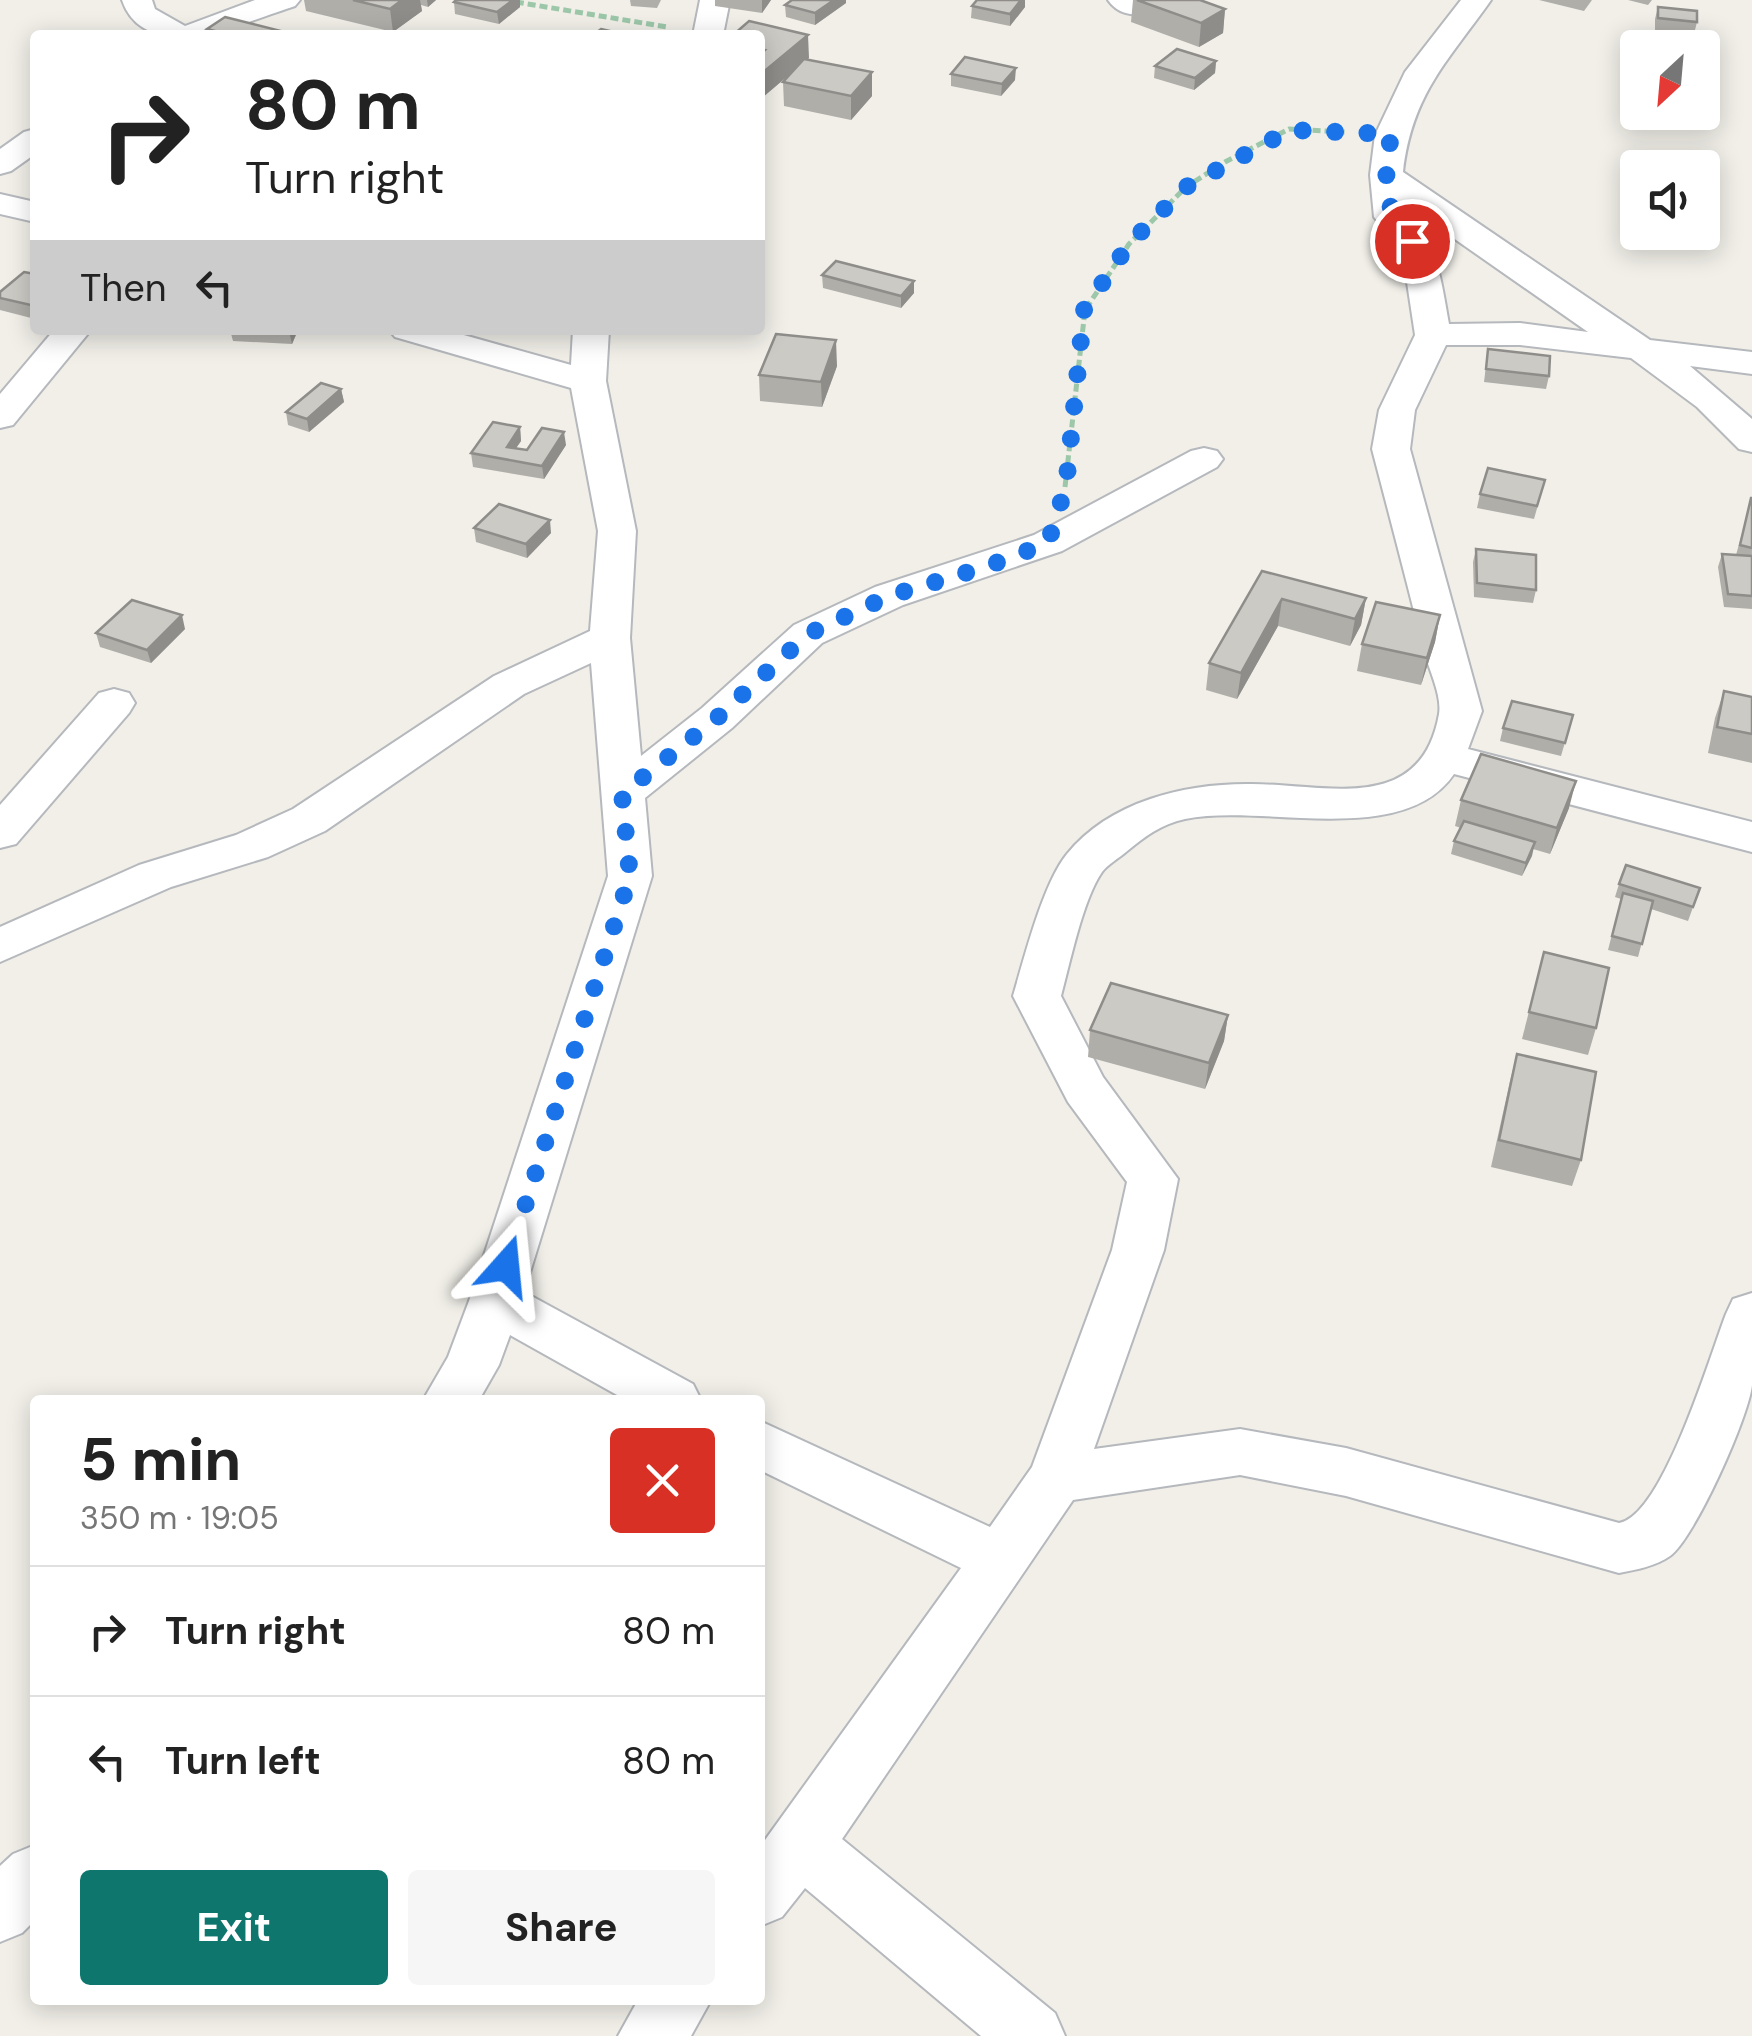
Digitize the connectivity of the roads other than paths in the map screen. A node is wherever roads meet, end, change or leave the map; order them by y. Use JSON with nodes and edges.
{"nodes":[{"id":1,"x":137,"y":0,"type":"edge"},
{"id":2,"x":285,"y":0,"type":"edge"},
{"id":3,"x":715,"y":0,"type":"edge"},
{"id":4,"x":1476,"y":0,"type":"edge"},
{"id":5,"x":170,"y":30,"type":"edge"},
{"id":6,"x":199,"y":30,"type":"edge"},
{"id":7,"x":709,"y":30,"type":"edge"},
{"id":8,"x":30,"y":142,"type":"edge"},
{"id":9,"x":1388,"y":155,"type":"junction"},
{"id":10,"x":2,"y":161,"type":"edge"},
{"id":11,"x":0,"y":204,"type":"edge"},
{"id":12,"x":30,"y":211,"type":"edge"},
{"id":13,"x":1433,"y":334,"type":"junction"},
{"id":14,"x":69,"y":335,"type":"edge"},
{"id":15,"x":425,"y":335,"type":"edge"},
{"id":16,"x":591,"y":335,"type":"edge"},
{"id":17,"x":1646,"y":351,"type":"junction"},
{"id":18,"x":1752,"y":363,"type":"edge"},
{"id":19,"x":588,"y":381,"type":"junction"},
{"id":20,"x":0,"y":417,"type":"edge"},
{"id":21,"x":1752,"y":441,"type":"edge"},
{"id":22,"x":1204,"y":459,"type":"dead end"},
{"id":23,"x":610,"y":638,"type":"junction"},
{"id":24,"x":114,"y":703,"type":"dead end"},
{"id":25,"x":1444,"y":757,"type":"junction"},
{"id":26,"x":622,"y":794,"type":"junction"},
{"id":27,"x":0,"y":832,"type":"edge"},
{"id":28,"x":1752,"y":837,"type":"edge"},
{"id":29,"x":0,"y":946,"type":"edge"},
{"id":30,"x":495,"y":1301,"type":"junction"},
{"id":31,"x":1752,"y":1314,"type":"edge"},
{"id":32,"x":453,"y":1395,"type":"edge"},
{"id":33,"x":665,"y":1395,"type":"edge"},
{"id":34,"x":765,"y":1446,"type":"edge"},
{"id":35,"x":1056,"y":1478,"type":"junction"},
{"id":36,"x":1000,"y":1559,"type":"junction"},
{"id":37,"x":801,"y":1845,"type":"junction"},
{"id":38,"x":30,"y":1880,"type":"edge"},
{"id":39,"x":765,"y":1889,"type":"edge"},
{"id":40,"x":0,"y":1911,"type":"edge"},
{"id":41,"x":674,"y":2005,"type":"edge"},
{"id":42,"x":651,"y":2036,"type":"edge"},
{"id":43,"x":1032,"y":2036,"type":"edge"}],
"edges":[{"from":1,"to":5,"type":"street"},
{"from":2,"to":6,"type":"street"},
{"from":3,"to":7,"type":"street"},
{"from":4,"to":9,"type":"street"},
{"from":8,"to":10,"type":"street"},
{"from":9,"to":13,"type":"street"},
{"from":9,"to":17,"type":"street"},
{"from":11,"to":12,"type":"street"},
{"from":13,"to":17,"type":"street"},
{"from":13,"to":25,"type":"street"},
{"from":14,"to":20,"type":"street"},
{"from":15,"to":19,"type":"street"},
{"from":16,"to":19,"type":"street"},
{"from":17,"to":18,"type":"street"},
{"from":17,"to":21,"type":"street"},
{"from":19,"to":23,"type":"street"},
{"from":22,"to":26,"type":"street"},
{"from":23,"to":26,"type":"street"},
{"from":23,"to":29,"type":"street"},
{"from":24,"to":27,"type":"street"},
{"from":25,"to":28,"type":"street"},
{"from":25,"to":35,"type":"street"},
{"from":26,"to":30,"type":"street"},
{"from":30,"to":32,"type":"street"},
{"from":30,"to":33,"type":"street"},
{"from":31,"to":35,"type":"street"},
{"from":34,"to":36,"type":"street"},
{"from":35,"to":36,"type":"street"},
{"from":36,"to":37,"type":"street"},
{"from":37,"to":39,"type":"street"},
{"from":37,"to":43,"type":"street"},
{"from":38,"to":40,"type":"street"},
{"from":41,"to":42,"type":"street"}]}
